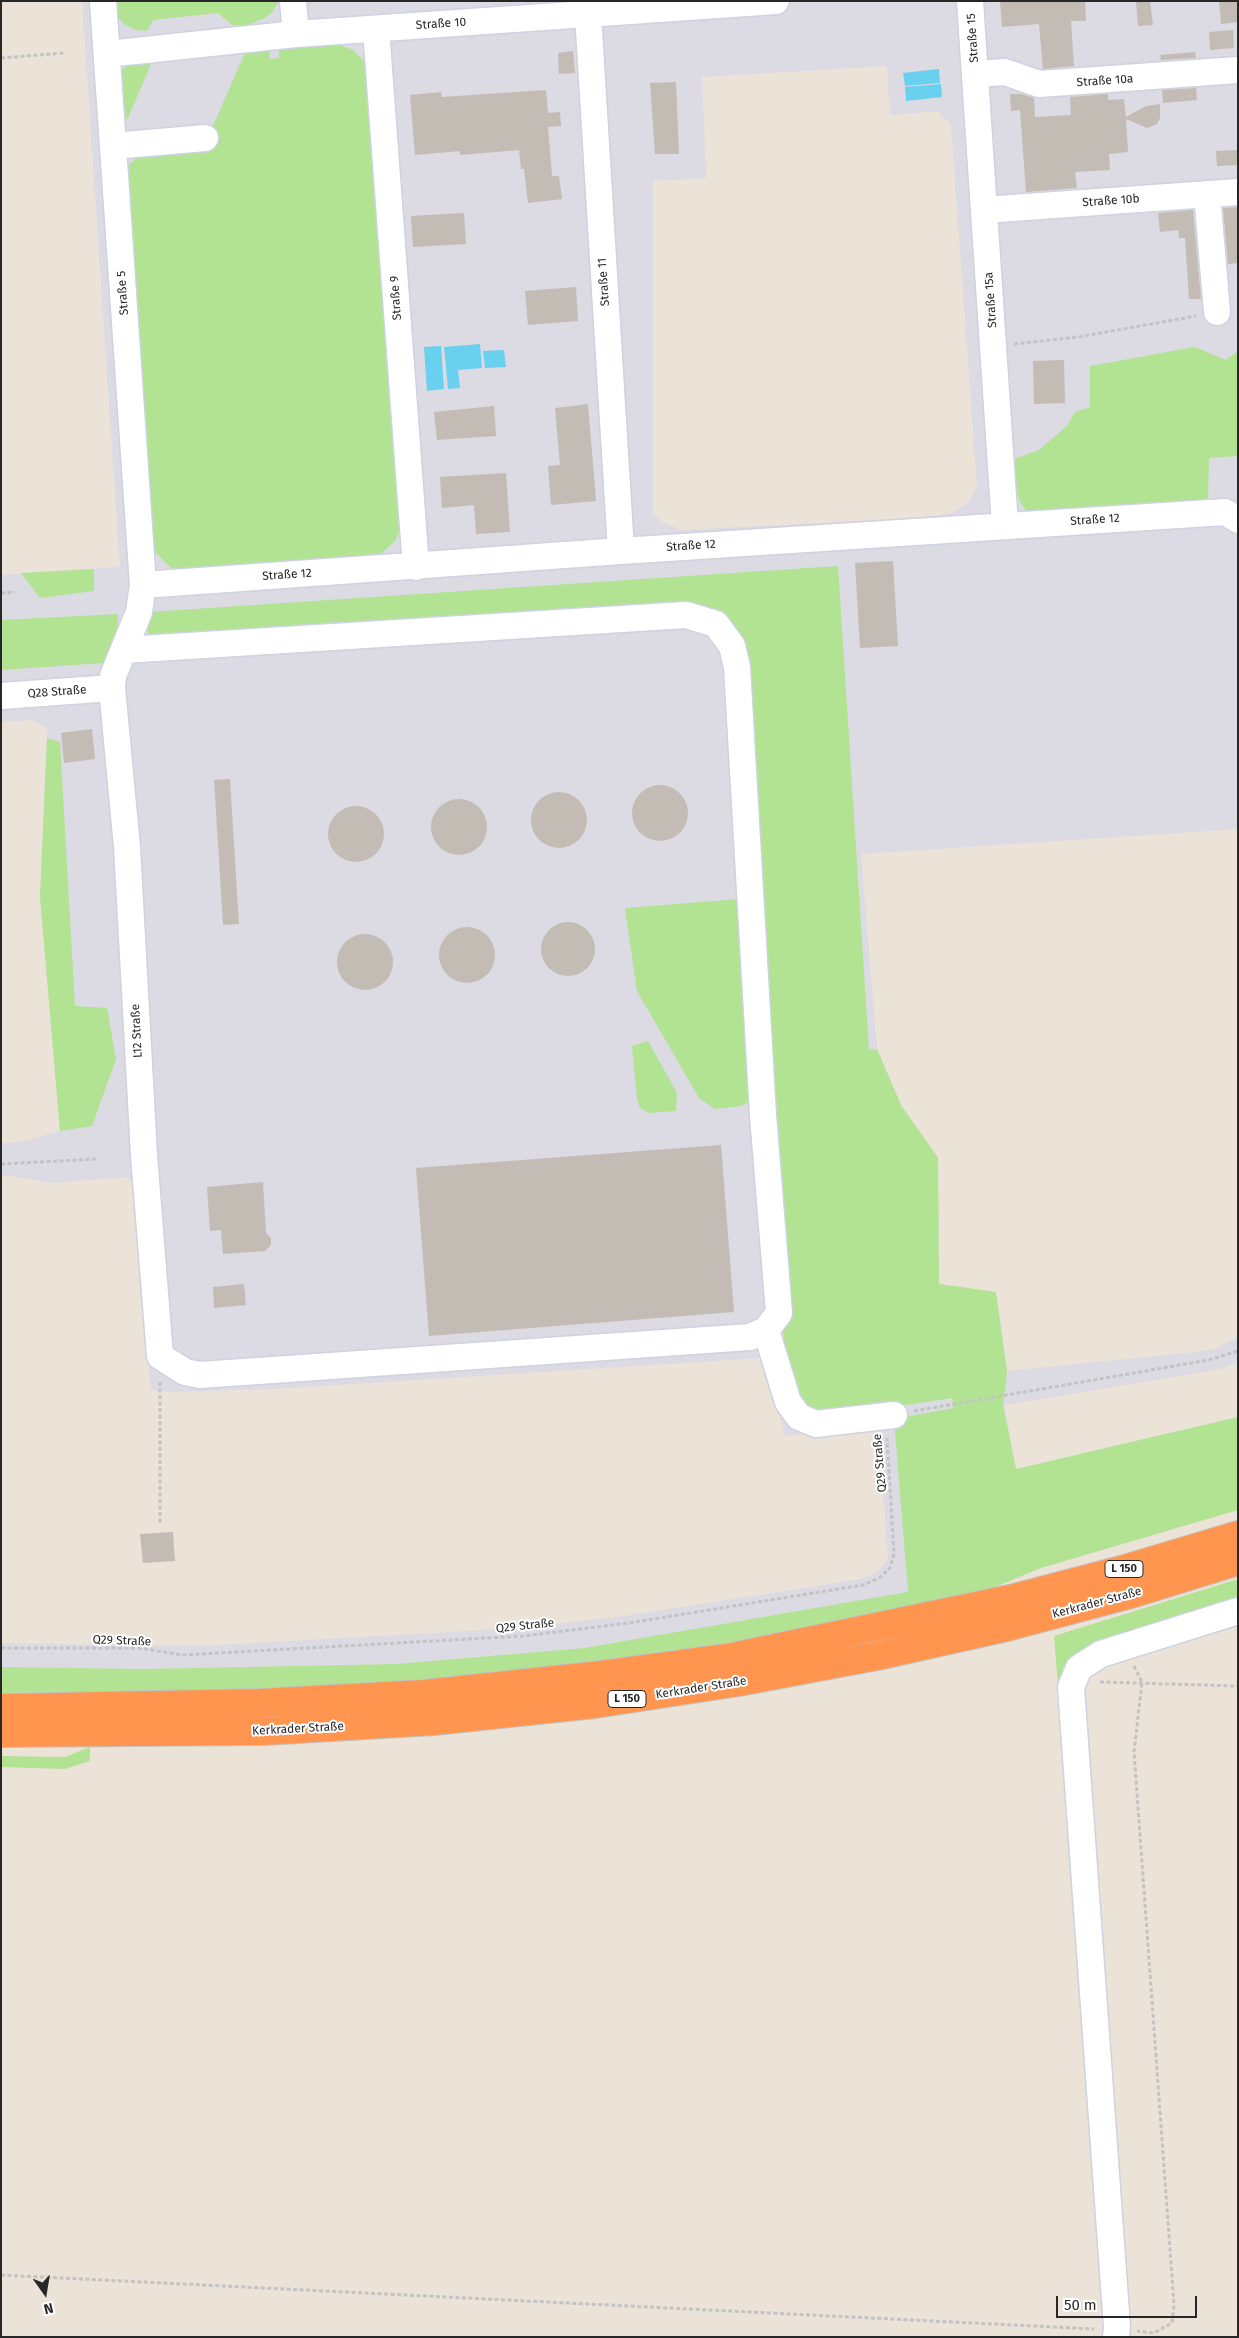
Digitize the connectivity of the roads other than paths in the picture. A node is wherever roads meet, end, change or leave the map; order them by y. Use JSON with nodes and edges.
{"nodes":[{"id":1,"x":103,"y":1,"type":"edge"},
{"id":2,"x":293,"y":1,"type":"edge"},
{"id":3,"x":776,"y":1,"type":"edge"},
{"id":4,"x":970,"y":1,"type":"edge"},
{"id":5,"x":463,"y":12,"type":"edge"},
{"id":6,"x":588,"y":14,"type":"junction"},
{"id":7,"x":376,"y":29,"type":"junction"},
{"id":8,"x":296,"y":34,"type":"junction"},
{"id":9,"x":107,"y":54,"type":"junction"},
{"id":10,"x":1238,"y":70,"type":"edge"},
{"id":11,"x":975,"y":74,"type":"junction"},
{"id":12,"x":206,"y":138,"type":"dead end"},
{"id":13,"x":114,"y":146,"type":"junction"},
{"id":14,"x":1238,"y":192,"type":"edge"},
{"id":15,"x":1207,"y":194,"type":"junction"},
{"id":16,"x":984,"y":210,"type":"junction"},
{"id":17,"x":1217,"y":312,"type":"road end"},
{"id":18,"x":1238,"y":520,"type":"edge"},
{"id":19,"x":1005,"y":526,"type":"junction"},
{"id":20,"x":621,"y":551,"type":"junction"},
{"id":21,"x":416,"y":566,"type":"junction"},
{"id":22,"x":143,"y":585,"type":"junction"},
{"id":23,"x":124,"y":650,"type":"junction"},
{"id":24,"x":112,"y":688,"type":"junction"},
{"id":25,"x":1,"y":696,"type":"edge"},
{"id":26,"x":766,"y":1330,"type":"junction"},
{"id":27,"x":889,"y":1415,"type":"road end"},
{"id":28,"x":1238,"y":1535,"type":"edge"},
{"id":29,"x":1238,"y":1561,"type":"edge"},
{"id":30,"x":1238,"y":1611,"type":"edge"},
{"id":31,"x":1,"y":1708,"type":"edge"},
{"id":32,"x":1,"y":1734,"type":"edge"},
{"id":33,"x":1116,"y":2332,"type":"edge"}],
"edges":[{"from":1,"to":9,"type":"street","name":"Straße 5"},
{"from":2,"to":8,"type":"street"},
{"from":3,"to":6,"type":"street","name":"Straße 10"},
{"from":4,"to":11,"type":"street","name":"Straße 15"},
{"from":5,"to":6,"type":"street","name":"Straße 10"},
{"from":5,"to":7,"type":"street","name":"Straße 10"},
{"from":6,"to":20,"type":"street","name":"Straße 11"},
{"from":7,"to":8,"type":"street","name":"Straße 10"},
{"from":7,"to":21,"type":"street","name":"Straße 9"},
{"from":8,"to":9,"type":"street","name":"Straße 10"},
{"from":9,"to":13,"type":"street","name":"Straße 5"},
{"from":10,"to":11,"type":"street","name":"Straße 10a"},
{"from":11,"to":16,"type":"street","name":"Straße 15a"},
{"from":12,"to":13,"type":"street"},
{"from":13,"to":22,"type":"street","name":"Straße 5"},
{"from":14,"to":15,"type":"street","name":"Straße 10b"},
{"from":15,"to":16,"type":"street","name":"Straße 10b"},
{"from":15,"to":17,"type":"street"},
{"from":16,"to":19,"type":"street","name":"Straße 15a"},
{"from":18,"to":19,"type":"street","name":"Straße 12"},
{"from":19,"to":20,"type":"street","name":"Straße 12"},
{"from":20,"to":21,"type":"street","name":"Straße 12"},
{"from":21,"to":22,"type":"street","name":"Straße 12"},
{"from":22,"to":23,"type":"street","name":"Straße 5"},
{"from":23,"to":24,"type":"street","name":"L12 Straße"},
{"from":23,"to":26,"type":"street"},
{"from":24,"to":25,"type":"street","name":"Q28 Straße"},
{"from":24,"to":26,"type":"street","name":"L12 Straße"},
{"from":26,"to":27,"type":"street"},
{"from":28,"to":31,"type":"highway","name":"Kerkrader Straße","number":"L 150"},
{"from":29,"to":32,"type":"highway","name":"Kerkrader Straße","number":"L 150"},
{"from":30,"to":33,"type":"street"}]}
